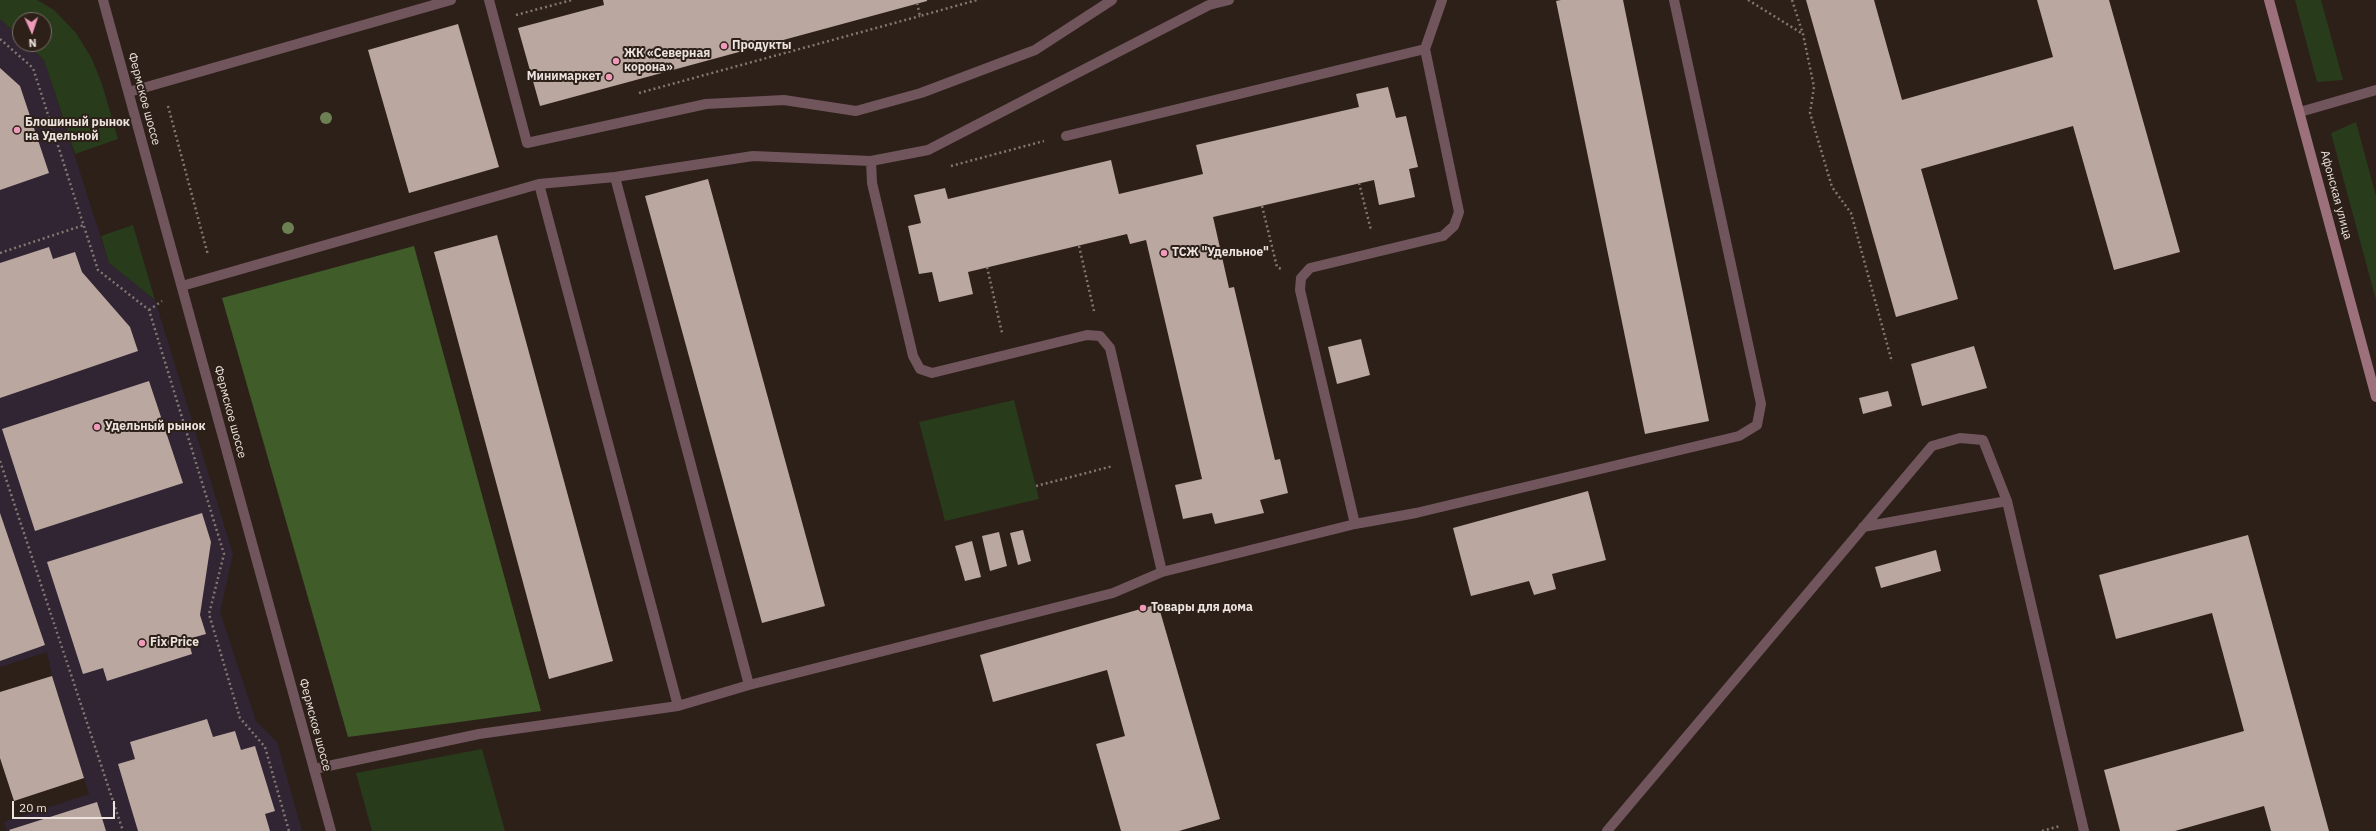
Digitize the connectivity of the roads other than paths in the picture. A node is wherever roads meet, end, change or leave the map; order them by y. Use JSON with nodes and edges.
{"nodes":[{"id":1,"x":103,"y":0,"type":"edge"},
{"id":2,"x":451,"y":0,"type":"edge"},
{"id":3,"x":489,"y":0,"type":"edge"},
{"id":4,"x":1112,"y":0,"type":"edge"},
{"id":5,"x":1229,"y":0,"type":"edge"},
{"id":6,"x":1442,"y":0,"type":"edge"},
{"id":7,"x":1674,"y":0,"type":"edge"},
{"id":8,"x":2269,"y":0,"type":"edge"},
{"id":9,"x":1425,"y":49,"type":"junction"},
{"id":10,"x":2376,"y":90,"type":"edge"},
{"id":11,"x":129,"y":92,"type":"junction"},
{"id":12,"x":2300,"y":112,"type":"junction"},
{"id":13,"x":1066,"y":136,"type":"road end"},
{"id":14,"x":871,"y":161,"type":"junction"},
{"id":15,"x":615,"y":177,"type":"junction"},
{"id":16,"x":539,"y":184,"type":"junction"},
{"id":17,"x":182,"y":286,"type":"junction"},
{"id":18,"x":2376,"y":397,"type":"edge"},
{"id":19,"x":2007,"y":501,"type":"junction"},
{"id":20,"x":1355,"y":524,"type":"junction"},
{"id":21,"x":1863,"y":527,"type":"junction"},
{"id":22,"x":1162,"y":572,"type":"junction"},
{"id":23,"x":749,"y":685,"type":"junction"},
{"id":24,"x":678,"y":706,"type":"junction"},
{"id":25,"x":314,"y":769,"type":"junction"},
{"id":26,"x":331,"y":831,"type":"edge"},
{"id":27,"x":1607,"y":831,"type":"edge"},
{"id":28,"x":2084,"y":831,"type":"edge"}],
"edges":[{"from":1,"to":11,"type":"street","name":"Фермское шоссе"},
{"from":2,"to":11,"type":"street"},
{"from":3,"to":4,"type":"street"},
{"from":5,"to":14,"type":"street"},
{"from":6,"to":9,"type":"street"},
{"from":7,"to":20,"type":"street"},
{"from":8,"to":12,"type":"street","name":"Афонская улица"},
{"from":9,"to":13,"type":"street"},
{"from":9,"to":20,"type":"street"},
{"from":10,"to":12,"type":"street"},
{"from":11,"to":17,"type":"street","name":"Фермское шоссе"},
{"from":12,"to":18,"type":"street","name":"Афонская улица"},
{"from":14,"to":15,"type":"street"},
{"from":14,"to":22,"type":"street"},
{"from":15,"to":16,"type":"street"},
{"from":15,"to":23,"type":"street"},
{"from":16,"to":17,"type":"street"},
{"from":16,"to":24,"type":"street"},
{"from":17,"to":25,"type":"street","name":"Фермское шоссе"},
{"from":19,"to":21,"type":"street"},
{"from":19,"to":21,"type":"street"},
{"from":19,"to":28,"type":"street"},
{"from":20,"to":22,"type":"street"},
{"from":21,"to":27,"type":"street"},
{"from":22,"to":23,"type":"street"},
{"from":23,"to":24,"type":"street"},
{"from":24,"to":25,"type":"street"},
{"from":25,"to":26,"type":"street","name":"Фермское шоссе"}]}
